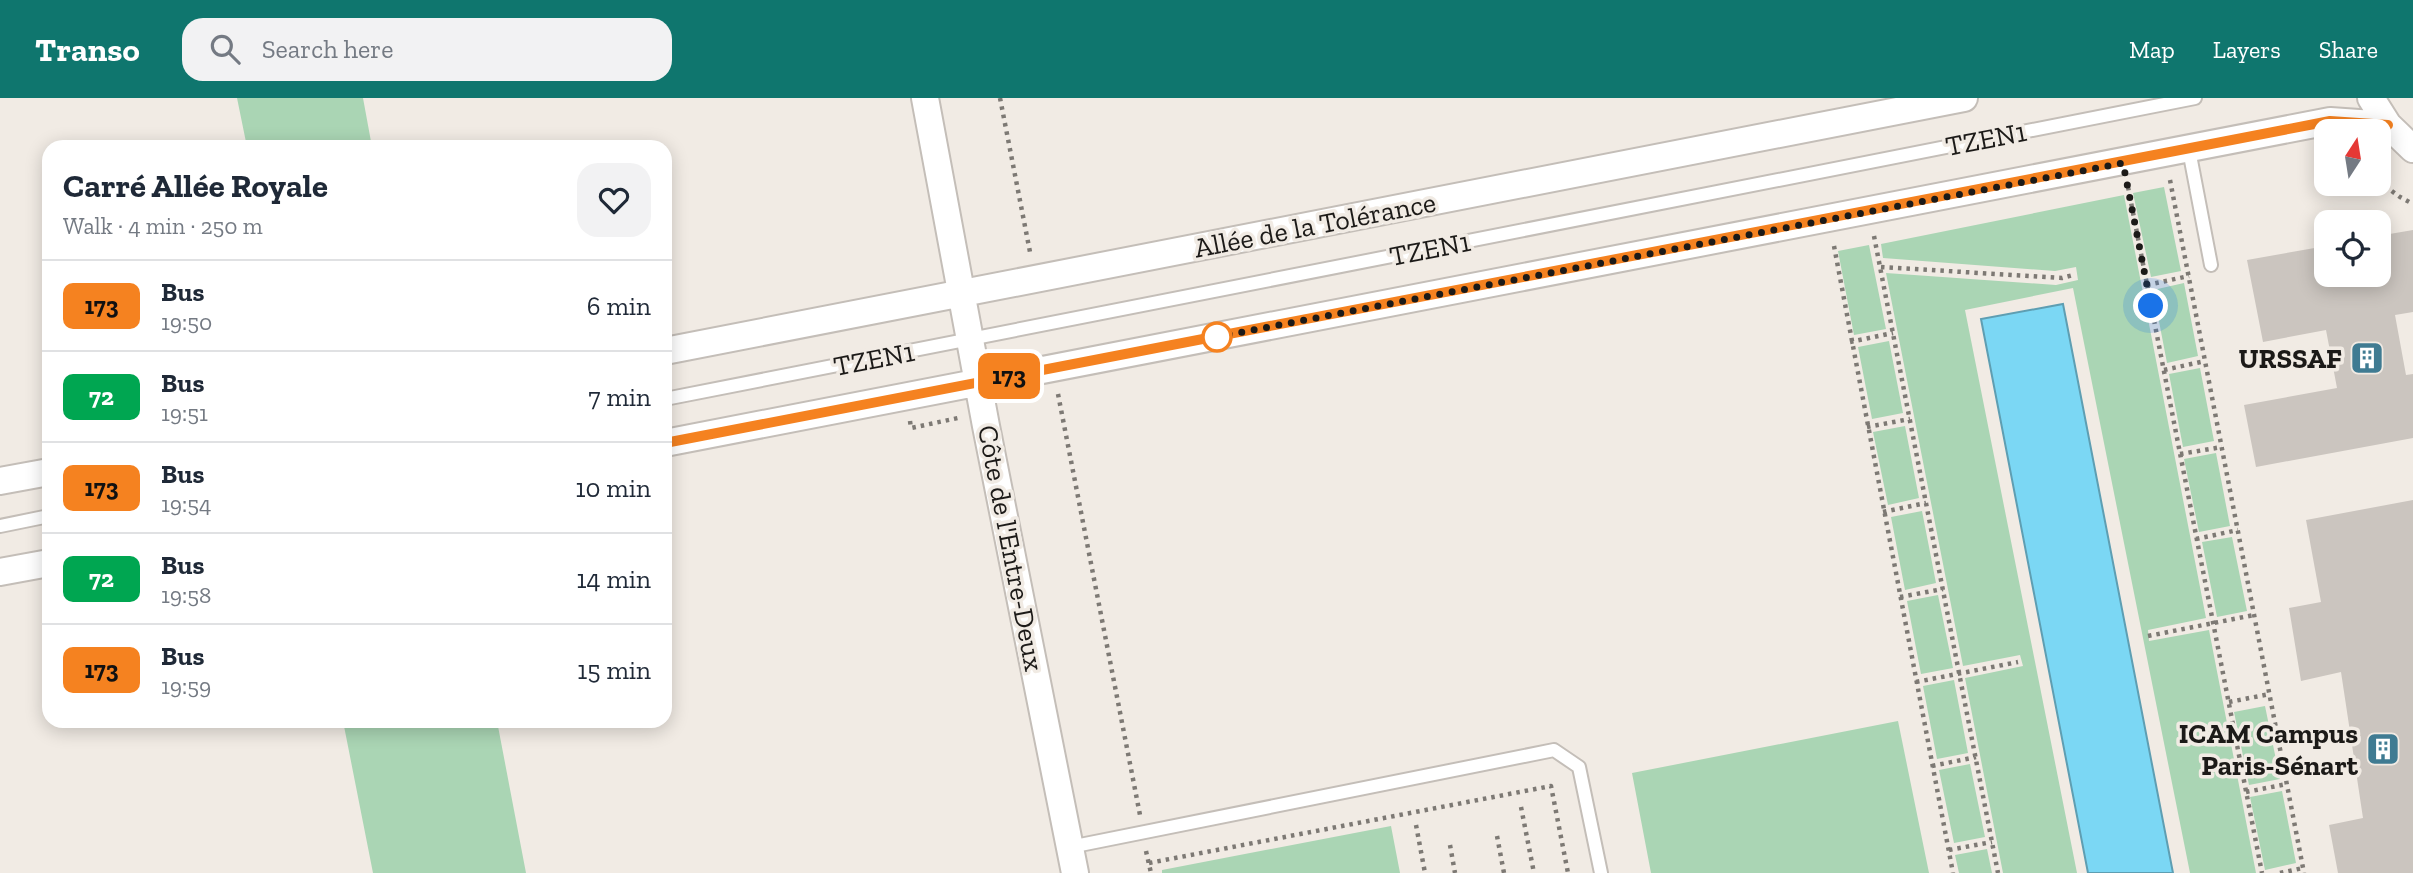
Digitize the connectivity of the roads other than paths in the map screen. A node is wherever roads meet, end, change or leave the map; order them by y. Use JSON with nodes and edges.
{"nodes":[{"id":1,"x":925,"y":98,"type":"edge"},
{"id":2,"x":1964,"y":98,"type":"edge"},
{"id":3,"x":2195,"y":98,"type":"edge"},
{"id":4,"x":2371,"y":98,"type":"edge"},
{"id":5,"x":2384,"y":119,"type":"edge"},
{"id":6,"x":2314,"y":126,"type":"edge"},
{"id":7,"x":2391,"y":128,"type":"edge"},
{"id":8,"x":2413,"y":149,"type":"edge"},
{"id":9,"x":2191,"y":162,"type":"junction"},
{"id":10,"x":2211,"y":265,"type":"dead end"},
{"id":11,"x":962,"y":292,"type":"junction"},
{"id":12,"x":971,"y":340,"type":"junction"},
{"id":13,"x":672,"y":350,"type":"edge"},
{"id":14,"x":979,"y":381,"type":"junction"},
{"id":15,"x":672,"y":398,"type":"edge"},
{"id":16,"x":672,"y":442,"type":"edge"},
{"id":17,"x":42,"y":473,"type":"edge"},
{"id":18,"x":0,"y":481,"type":"edge"},
{"id":19,"x":42,"y":517,"type":"edge"},
{"id":20,"x":0,"y":526,"type":"edge"},
{"id":21,"x":42,"y":564,"type":"edge"},
{"id":22,"x":0,"y":572,"type":"edge"},
{"id":23,"x":1070,"y":847,"type":"junction"},
{"id":24,"x":1075,"y":873,"type":"edge"},
{"id":25,"x":1601,"y":873,"type":"edge"}],
"edges":[{"from":1,"to":11,"type":"street","name":"Côte de l'Entre-Deux"},
{"from":2,"to":11,"type":"street","name":"Allée de la Tolérance"},
{"from":3,"to":12,"type":"lane","name":"TZEN1"},
{"from":4,"to":5,"type":"street"},
{"from":6,"to":9,"type":"street"},
{"from":7,"to":8,"type":"street"},
{"from":9,"to":10,"type":"lane"},
{"from":9,"to":14,"type":"street"},
{"from":11,"to":12,"type":"street","name":"Côte de l'Entre-Deux"},
{"from":11,"to":13,"type":"street","name":"Allée de la Tolérance"},
{"from":12,"to":14,"type":"street","name":"Côte de l'Entre-Deux"},
{"from":12,"to":15,"type":"lane","name":"TZEN1"},
{"from":14,"to":16,"type":"street"},
{"from":14,"to":23,"type":"street","name":"Côte de l'Entre-Deux"},
{"from":17,"to":18,"type":"street"},
{"from":19,"to":20,"type":"lane"},
{"from":21,"to":22,"type":"street"},
{"from":23,"to":24,"type":"street","name":"Côte de l'Entre-Deux"},
{"from":23,"to":25,"type":"lane"}]}
